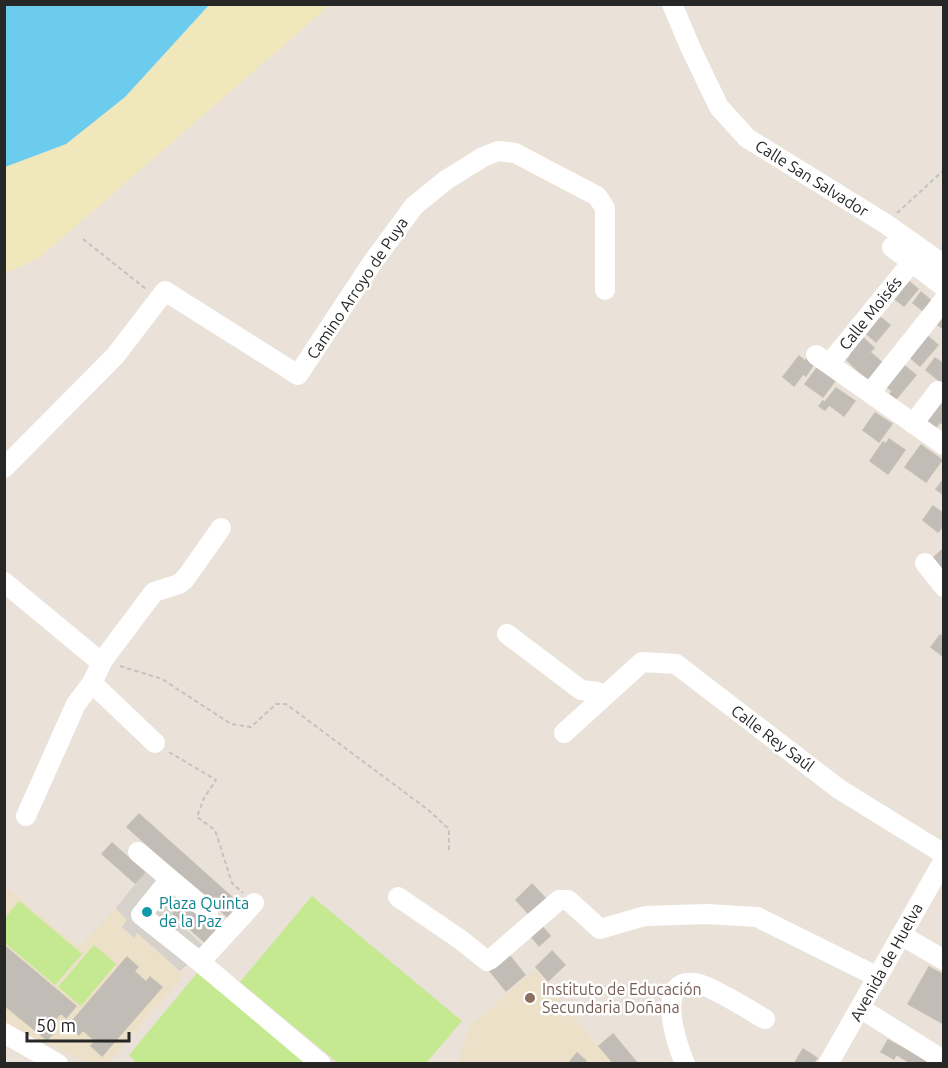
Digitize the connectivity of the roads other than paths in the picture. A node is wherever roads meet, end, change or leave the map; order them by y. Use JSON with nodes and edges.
{"nodes":[{"id":1,"x":672,"y":4,"type":"edge"},
{"id":2,"x":891,"y":247,"type":"dead end"},
{"id":3,"x":912,"y":262,"type":"junction"},
{"id":4,"x":944,"y":265,"type":"edge"},
{"id":5,"x":944,"y":287,"type":"edge"},
{"id":6,"x":605,"y":290,"type":"dead end"},
{"id":7,"x":944,"y":300,"type":"edge"},
{"id":8,"x":938,"y":391,"type":"dead end"},
{"id":9,"x":870,"y":393,"type":"junction"},
{"id":10,"x":913,"y":424,"type":"junction"},
{"id":11,"x":944,"y":445,"type":"edge"},
{"id":12,"x":4,"y":468,"type":"edge"},
{"id":13,"x":221,"y":528,"type":"dead end"},
{"id":14,"x":925,"y":563,"type":"dead end"},
{"id":15,"x":4,"y":582,"type":"edge"},
{"id":16,"x":944,"y":587,"type":"edge"},
{"id":17,"x":507,"y":634,"type":"dead end"},
{"id":18,"x":103,"y":660,"type":"junction"},
{"id":19,"x":92,"y":683,"type":"junction"},
{"id":20,"x":604,"y":696,"type":"junction"},
{"id":21,"x":564,"y":733,"type":"dead end"},
{"id":22,"x":155,"y":743,"type":"road end"},
{"id":23,"x":26,"y":816,"type":"dead end"},
{"id":24,"x":138,"y":852,"type":"dead end"},
{"id":25,"x":942,"y":864,"type":"edge"},
{"id":26,"x":170,"y":879,"type":"junction"},
{"id":27,"x":398,"y":897,"type":"dead end"},
{"id":28,"x":254,"y":903,"type":"road end"},
{"id":29,"x":208,"y":911,"type":"dead end"},
{"id":30,"x":901,"y":935,"type":"junction"},
{"id":31,"x":944,"y":960,"type":"edge"},
{"id":32,"x":200,"y":962,"type":"junction"},
{"id":33,"x":878,"y":977,"type":"junction"},
{"id":34,"x":860,"y":1008,"type":"junction"},
{"id":35,"x":765,"y":1019,"type":"dead end"},
{"id":36,"x":4,"y":1033,"type":"edge"},
{"id":37,"x":935,"y":1055,"type":"dead end"},
{"id":38,"x":36,"y":1058,"type":"edge"},
{"id":39,"x":837,"y":1061,"type":"edge"},
{"id":40,"x":58,"y":1064,"type":"edge"},
{"id":41,"x":321,"y":1064,"type":"edge"},
{"id":42,"x":686,"y":1064,"type":"edge"}],
"edges":[{"from":1,"to":4,"type":"street","name":"Calle San Salvador"},
{"from":2,"to":3,"type":"street"},
{"from":3,"to":5,"type":"street"},
{"from":3,"to":9,"type":"street","name":"Calle Moisés"},
{"from":6,"to":12,"type":"street","name":"Camino Arroyo de Puya"},
{"from":7,"to":9,"type":"street"},
{"from":8,"to":10,"type":"street"},
{"from":9,"to":10,"type":"street"},
{"from":10,"to":11,"type":"street"},
{"from":13,"to":18,"type":"street"},
{"from":14,"to":16,"type":"street"},
{"from":15,"to":18,"type":"street"},
{"from":17,"to":20,"type":"street"},
{"from":18,"to":19,"type":"street"},
{"from":19,"to":22,"type":"street"},
{"from":19,"to":23,"type":"street"},
{"from":20,"to":21,"type":"street","name":"Calle Rey Saúl"},
{"from":20,"to":25,"type":"street","name":"Calle Rey Saúl"},
{"from":24,"to":26,"type":"street"},
{"from":25,"to":30,"type":"street","name":"Avenida de Huelva"},
{"from":26,"to":29,"type":"street"},
{"from":26,"to":32,"type":"street"},
{"from":27,"to":33,"type":"street"},
{"from":28,"to":32,"type":"street"},
{"from":30,"to":31,"type":"street"},
{"from":30,"to":33,"type":"street","name":"Avenida de Huelva"},
{"from":32,"to":41,"type":"street"},
{"from":33,"to":34,"type":"street","name":"Avenida de Huelva"},
{"from":34,"to":37,"type":"street"},
{"from":34,"to":39,"type":"street","name":"Avenida de Huelva"},
{"from":35,"to":42,"type":"street"},
{"from":36,"to":38,"type":"street"},
{"from":38,"to":40,"type":"street"}]}
